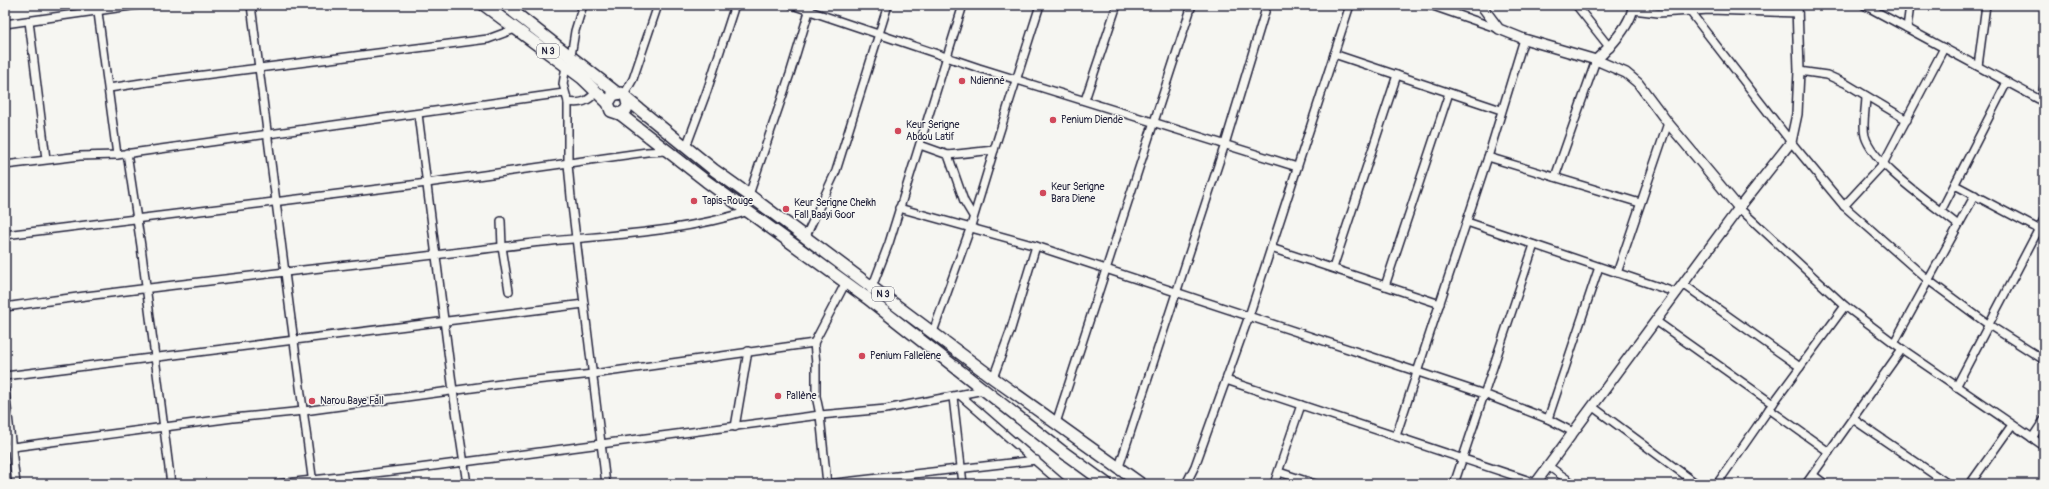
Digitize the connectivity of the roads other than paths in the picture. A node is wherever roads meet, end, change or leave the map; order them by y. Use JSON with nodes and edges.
{"nodes":[{"id":1,"x":138,"y":5,"type":"edge"},
{"id":2,"x":251,"y":5,"type":"edge"},
{"id":3,"x":484,"y":5,"type":"edge"},
{"id":4,"x":505,"y":5,"type":"edge"},
{"id":5,"x":583,"y":5,"type":"edge"},
{"id":6,"x":658,"y":5,"type":"edge"},
{"id":7,"x":735,"y":5,"type":"edge"},
{"id":8,"x":792,"y":5,"type":"edge"},
{"id":9,"x":888,"y":5,"type":"edge"},
{"id":10,"x":963,"y":5,"type":"edge"},
{"id":11,"x":1040,"y":5,"type":"edge"},
{"id":12,"x":1116,"y":5,"type":"edge"},
{"id":13,"x":1192,"y":5,"type":"edge"},
{"id":14,"x":1267,"y":5,"type":"edge"},
{"id":15,"x":1350,"y":5,"type":"edge"},
{"id":16,"x":1430,"y":5,"type":"edge"},
{"id":17,"x":1481,"y":5,"type":"edge"},
{"id":18,"x":1576,"y":5,"type":"edge"},
{"id":19,"x":1686,"y":5,"type":"edge"},
{"id":20,"x":1864,"y":5,"type":"edge"},
{"id":21,"x":1910,"y":5,"type":"edge"},
{"id":22,"x":1986,"y":5,"type":"edge"},
{"id":23,"x":97,"y":8,"type":"edge"},
{"id":24,"x":810,"y":8,"type":"edge"},
{"id":25,"x":1633,"y":8,"type":"edge"},
{"id":26,"x":1710,"y":8,"type":"edge"},
{"id":27,"x":1798,"y":9,"type":"edge"},
{"id":28,"x":1690,"y":11,"type":"junction"},
{"id":29,"x":29,"y":21,"type":"junction"},
{"id":30,"x":5,"y":24,"type":"edge"},
{"id":31,"x":1907,"y":28,"type":"junction"},
{"id":32,"x":514,"y":29,"type":"junction"},
{"id":33,"x":1499,"y":29,"type":"junction"},
{"id":34,"x":879,"y":33,"type":"junction"},
{"id":35,"x":1524,"y":39,"type":"junction"},
{"id":36,"x":1610,"y":48,"type":"junction"},
{"id":37,"x":1944,"y":48,"type":"junction"},
{"id":38,"x":1334,"y":54,"type":"junction"},
{"id":39,"x":947,"y":57,"type":"junction"},
{"id":40,"x":1596,"y":60,"type":"junction"},
{"id":41,"x":569,"y":61,"type":"junction"},
{"id":42,"x":1978,"y":66,"type":"junction"},
{"id":43,"x":259,"y":68,"type":"junction"},
{"id":44,"x":1800,"y":71,"type":"junction"},
{"id":45,"x":1397,"y":75,"type":"junction"},
{"id":46,"x":1017,"y":79,"type":"junction"},
{"id":47,"x":2007,"y":82,"type":"junction"},
{"id":48,"x":2044,"y":87,"type":"edge"},
{"id":49,"x":109,"y":88,"type":"junction"},
{"id":50,"x":597,"y":91,"type":"junction"},
{"id":51,"x":564,"y":93,"type":"junction"},
{"id":52,"x":1449,"y":93,"type":"junction"},
{"id":53,"x":623,"y":96,"type":"junction"},
{"id":54,"x":1866,"y":96,"type":"junction"},
{"id":55,"x":1085,"y":100,"type":"junction"},
{"id":56,"x":2043,"y":101,"type":"edge"},
{"id":57,"x":568,"y":102,"type":"junction"},
{"id":58,"x":608,"y":103,"type":"junction"},
{"id":59,"x":1501,"y":110,"type":"junction"},
{"id":60,"x":418,"y":114,"type":"junction"},
{"id":61,"x":620,"y":114,"type":"junction"},
{"id":62,"x":1907,"y":120,"type":"junction"},
{"id":63,"x":1154,"y":122,"type":"junction"},
{"id":64,"x":1668,"y":123,"type":"junction"},
{"id":65,"x":267,"y":135,"type":"junction"},
{"id":66,"x":1791,"y":142,"type":"junction"},
{"id":67,"x":1225,"y":144,"type":"junction"},
{"id":68,"x":920,"y":145,"type":"junction"},
{"id":69,"x":686,"y":147,"type":"junction"},
{"id":70,"x":994,"y":150,"type":"junction"},
{"id":71,"x":666,"y":151,"type":"junction"},
{"id":72,"x":127,"y":153,"type":"junction"},
{"id":73,"x":117,"y":155,"type":"junction"},
{"id":74,"x":948,"y":155,"type":"junction"},
{"id":75,"x":1488,"y":157,"type":"junction"},
{"id":76,"x":46,"y":160,"type":"junction"},
{"id":77,"x":568,"y":164,"type":"junction"},
{"id":78,"x":1883,"y":164,"type":"junction"},
{"id":79,"x":5,"y":165,"type":"edge"},
{"id":80,"x":1297,"y":167,"type":"junction"},
{"id":81,"x":1555,"y":177,"type":"junction"},
{"id":82,"x":427,"y":183,"type":"junction"},
{"id":83,"x":1955,"y":185,"type":"junction"},
{"id":84,"x":749,"y":194,"type":"junction"},
{"id":85,"x":1975,"y":195,"type":"junction"},
{"id":86,"x":276,"y":202,"type":"junction"},
{"id":87,"x":1640,"y":203,"type":"junction"},
{"id":88,"x":1844,"y":206,"type":"junction"},
{"id":89,"x":899,"y":208,"type":"junction"},
{"id":90,"x":1739,"y":208,"type":"junction"},
{"id":91,"x":749,"y":211,"type":"junction"},
{"id":92,"x":1941,"y":211,"type":"junction"},
{"id":93,"x":973,"y":216,"type":"junction"},
{"id":94,"x":136,"y":219,"type":"junction"},
{"id":95,"x":2044,"y":219,"type":"edge"},
{"id":96,"x":501,"y":222,"type":"dead end"},
{"id":97,"x":1467,"y":222,"type":"junction"},
{"id":98,"x":1958,"y":225,"type":"junction"},
{"id":99,"x":970,"y":229,"type":"junction"},
{"id":100,"x":2041,"y":230,"type":"edge"},
{"id":101,"x":5,"y":235,"type":"edge"},
{"id":102,"x":576,"y":238,"type":"junction"},
{"id":103,"x":805,"y":238,"type":"junction"},
{"id":104,"x":1534,"y":245,"type":"junction"},
{"id":105,"x":1036,"y":246,"type":"junction"},
{"id":106,"x":502,"y":247,"type":"junction"},
{"id":107,"x":1271,"y":248,"type":"junction"},
{"id":108,"x":438,"y":256,"type":"junction"},
{"id":109,"x":1599,"y":267,"type":"junction"},
{"id":110,"x":1333,"y":268,"type":"junction"},
{"id":111,"x":1106,"y":270,"type":"junction"},
{"id":112,"x":285,"y":271,"type":"junction"},
{"id":113,"x":1617,"y":273,"type":"junction"},
{"id":114,"x":1928,"y":280,"type":"junction"},
{"id":115,"x":846,"y":282,"type":"junction"},
{"id":116,"x":1684,"y":284,"type":"junction"},
{"id":117,"x":1385,"y":286,"type":"junction"},
{"id":118,"x":873,"y":287,"type":"junction"},
{"id":119,"x":146,"y":288,"type":"junction"},
{"id":120,"x":509,"y":291,"type":"dead end"},
{"id":121,"x":1176,"y":293,"type":"junction"},
{"id":122,"x":1677,"y":293,"type":"junction"},
{"id":123,"x":867,"y":298,"type":"junction"},
{"id":124,"x":584,"y":304,"type":"junction"},
{"id":125,"x":1440,"y":304,"type":"junction"},
{"id":126,"x":1845,"y":306,"type":"junction"},
{"id":127,"x":5,"y":307,"type":"edge"},
{"id":128,"x":1249,"y":316,"type":"junction"},
{"id":129,"x":444,"y":321,"type":"junction"},
{"id":130,"x":1656,"y":321,"type":"junction"},
{"id":131,"x":1989,"y":325,"type":"junction"},
{"id":132,"x":933,"y":332,"type":"junction"},
{"id":133,"x":293,"y":340,"type":"junction"},
{"id":134,"x":814,"y":342,"type":"junction"},
{"id":135,"x":1894,"y":343,"type":"junction"},
{"id":136,"x":1902,"y":349,"type":"junction"},
{"id":137,"x":748,"y":351,"type":"junction"},
{"id":138,"x":155,"y":358,"type":"junction"},
{"id":139,"x":2044,"y":360,"type":"edge"},
{"id":140,"x":1800,"y":367,"type":"junction"},
{"id":141,"x":1418,"y":372,"type":"junction"},
{"id":142,"x":592,"y":374,"type":"junction"},
{"id":143,"x":5,"y":376,"type":"edge"},
{"id":144,"x":993,"y":378,"type":"junction"},
{"id":145,"x":1226,"y":380,"type":"junction"},
{"id":146,"x":1956,"y":387,"type":"junction"},
{"id":147,"x":5,"y":390,"type":"edge"},
{"id":148,"x":453,"y":390,"type":"junction"},
{"id":149,"x":984,"y":390,"type":"junction"},
{"id":150,"x":1484,"y":394,"type":"junction"},
{"id":151,"x":961,"y":396,"type":"junction"},
{"id":152,"x":953,"y":397,"type":"junction"},
{"id":153,"x":1301,"y":405,"type":"junction"},
{"id":154,"x":1771,"y":406,"type":"junction"},
{"id":155,"x":1593,"y":407,"type":"junction"},
{"id":156,"x":304,"y":411,"type":"junction"},
{"id":157,"x":820,"y":415,"type":"junction"},
{"id":158,"x":1548,"y":419,"type":"junction"},
{"id":159,"x":1853,"y":419,"type":"junction"},
{"id":160,"x":2044,"y":420,"type":"edge"},
{"id":161,"x":1056,"y":423,"type":"junction"},
{"id":162,"x":2012,"y":425,"type":"junction"},
{"id":163,"x":734,"y":427,"type":"junction"},
{"id":164,"x":165,"y":428,"type":"junction"},
{"id":165,"x":1573,"y":432,"type":"junction"},
{"id":166,"x":1396,"y":436,"type":"junction"},
{"id":167,"x":2032,"y":438,"type":"junction"},
{"id":168,"x":601,"y":444,"type":"junction"},
{"id":169,"x":2044,"y":446,"type":"edge"},
{"id":170,"x":9,"y":448,"type":"edge"},
{"id":171,"x":1829,"y":452,"type":"junction"},
{"id":172,"x":1462,"y":458,"type":"junction"},
{"id":173,"x":1036,"y":460,"type":"junction"},
{"id":174,"x":464,"y":461,"type":"junction"},
{"id":175,"x":1548,"y":466,"type":"junction"},
{"id":176,"x":1119,"y":467,"type":"junction"},
{"id":177,"x":961,"y":468,"type":"junction"},
{"id":178,"x":1279,"y":472,"type":"junction"},
{"id":179,"x":1813,"y":475,"type":"junction"},
{"id":180,"x":313,"y":482,"type":"edge"},
{"id":181,"x":1535,"y":483,"type":"edge"},
{"id":182,"x":16,"y":484,"type":"edge"},
{"id":183,"x":171,"y":484,"type":"edge"},
{"id":184,"x":277,"y":484,"type":"edge"},
{"id":185,"x":467,"y":484,"type":"edge"},
{"id":186,"x":606,"y":484,"type":"edge"},
{"id":187,"x":828,"y":484,"type":"edge"},
{"id":188,"x":963,"y":484,"type":"edge"},
{"id":189,"x":1062,"y":484,"type":"edge"},
{"id":190,"x":1107,"y":484,"type":"edge"},
{"id":191,"x":1141,"y":484,"type":"edge"},
{"id":192,"x":1186,"y":484,"type":"edge"},
{"id":193,"x":1274,"y":484,"type":"edge"},
{"id":194,"x":1315,"y":484,"type":"edge"},
{"id":195,"x":1454,"y":484,"type":"edge"},
{"id":196,"x":1574,"y":484,"type":"edge"},
{"id":197,"x":1697,"y":484,"type":"edge"},
{"id":198,"x":1717,"y":484,"type":"edge"},
{"id":199,"x":1806,"y":484,"type":"edge"},
{"id":200,"x":1825,"y":484,"type":"edge"},
{"id":201,"x":1948,"y":484,"type":"edge"},
{"id":202,"x":1970,"y":484,"type":"edge"}],
"edges":[{"from":1,"to":23,"type":"street"},
{"from":2,"to":43,"type":"street"},
{"from":3,"to":32,"type":"main road","number":"N 3"},
{"from":4,"to":41,"type":"main road","number":"N 3"},
{"from":5,"to":41,"type":"street"},
{"from":6,"to":53,"type":"street"},
{"from":7,"to":69,"type":"street"},
{"from":8,"to":24,"type":"street"},
{"from":9,"to":34,"type":"street"},
{"from":10,"to":39,"type":"street"},
{"from":11,"to":46,"type":"street"},
{"from":12,"to":55,"type":"street"},
{"from":13,"to":63,"type":"street"},
{"from":14,"to":67,"type":"street"},
{"from":15,"to":38,"type":"street"},
{"from":16,"to":33,"type":"street"},
{"from":17,"to":33,"type":"street"},
{"from":18,"to":36,"type":"street"},
{"from":19,"to":28,"type":"street"},
{"from":20,"to":31,"type":"street"},
{"from":21,"to":31,"type":"street"},
{"from":22,"to":42,"type":"street"},
{"from":23,"to":29,"type":"street"},
{"from":23,"to":49,"type":"street"},
{"from":24,"to":34,"type":"street"},
{"from":24,"to":84,"type":"street"},
{"from":25,"to":28,"type":"street"},
{"from":25,"to":36,"type":"street"},
{"from":26,"to":27,"type":"street"},
{"from":26,"to":28,"type":"street"},
{"from":27,"to":44,"type":"street"},
{"from":28,"to":66,"type":"street"},
{"from":29,"to":30,"type":"street"},
{"from":29,"to":76,"type":"street"},
{"from":31,"to":37,"type":"street"},
{"from":32,"to":41,"type":"main road","number":"N 3"},
{"from":32,"to":43,"type":"street"},
{"from":33,"to":35,"type":"street"},
{"from":34,"to":39,"type":"street"},
{"from":34,"to":103,"type":"street"},
{"from":35,"to":40,"type":"street"},
{"from":35,"to":59,"type":"street"},
{"from":36,"to":40,"type":"street"},
{"from":37,"to":42,"type":"street"},
{"from":37,"to":62,"type":"street"},
{"from":38,"to":45,"type":"street"},
{"from":38,"to":80,"type":"street"},
{"from":39,"to":46,"type":"street"},
{"from":39,"to":68,"type":"street"},
{"from":40,"to":64,"type":"street"},
{"from":40,"to":81,"type":"street"},
{"from":41,"to":50,"type":"main road","number":"N 3"},
{"from":41,"to":51,"type":"street"},
{"from":41,"to":53,"type":"main road","number":"N 3"},
{"from":42,"to":47,"type":"street"},
{"from":43,"to":49,"type":"street"},
{"from":43,"to":65,"type":"street"},
{"from":44,"to":54,"type":"street"},
{"from":44,"to":66,"type":"street"},
{"from":45,"to":52,"type":"street"},
{"from":45,"to":110,"type":"street"},
{"from":46,"to":55,"type":"street"},
{"from":46,"to":70,"type":"street"},
{"from":47,"to":56,"type":"street"},
{"from":47,"to":83,"type":"street"},
{"from":48,"to":56,"type":"street"},
{"from":49,"to":73,"type":"street"},
{"from":50,"to":57,"type":"street"},
{"from":50,"to":58,"type":"main road","number":"N 3"},
{"from":51,"to":57,"type":"street"},
{"from":51,"to":60,"type":"street"},
{"from":52,"to":59,"type":"street"},
{"from":52,"to":117,"type":"street"},
{"from":53,"to":58,"type":"main road"},
{"from":53,"to":61,"type":"main road"},
{"from":53,"to":69,"type":"main road","number":"N 3"},
{"from":54,"to":62,"type":"street"},
{"from":54,"to":78,"type":"street"},
{"from":55,"to":63,"type":"street"},
{"from":57,"to":77,"type":"street"},
{"from":58,"to":61,"type":"main road"},
{"from":59,"to":75,"type":"street"},
{"from":60,"to":65,"type":"street"},
{"from":60,"to":82,"type":"street"},
{"from":61,"to":71,"type":"main road","number":"N 3"},
{"from":62,"to":78,"type":"street"},
{"from":63,"to":67,"type":"street"},
{"from":63,"to":111,"type":"street"},
{"from":64,"to":87,"type":"street"},
{"from":64,"to":90,"type":"street"},
{"from":65,"to":72,"type":"street"},
{"from":65,"to":86,"type":"street"},
{"from":66,"to":88,"type":"street"},
{"from":66,"to":90,"type":"street"},
{"from":67,"to":80,"type":"street"},
{"from":67,"to":121,"type":"street"},
{"from":68,"to":74,"type":"street"},
{"from":68,"to":89,"type":"street"},
{"from":69,"to":84,"type":"main road","number":"N 3"},
{"from":70,"to":74,"type":"street"},
{"from":70,"to":93,"type":"street"},
{"from":71,"to":77,"type":"street"},
{"from":71,"to":91,"type":"main road","number":"N 3"},
{"from":72,"to":73,"type":"street"},
{"from":72,"to":94,"type":"street"},
{"from":73,"to":76,"type":"street"},
{"from":74,"to":93,"type":"street"},
{"from":75,"to":81,"type":"street"},
{"from":75,"to":97,"type":"street"},
{"from":76,"to":79,"type":"street"},
{"from":77,"to":82,"type":"street"},
{"from":77,"to":102,"type":"street"},
{"from":78,"to":88,"type":"street"},
{"from":78,"to":92,"type":"street"},
{"from":80,"to":107,"type":"street"},
{"from":81,"to":87,"type":"street"},
{"from":82,"to":86,"type":"street"},
{"from":82,"to":108,"type":"street"},
{"from":83,"to":85,"type":"street"},
{"from":83,"to":92,"type":"street"},
{"from":84,"to":103,"type":"main road","number":"N 3"},
{"from":85,"to":98,"type":"street"},
{"from":85,"to":100,"type":"street"},
{"from":86,"to":94,"type":"street"},
{"from":86,"to":112,"type":"street"},
{"from":87,"to":113,"type":"street"},
{"from":88,"to":114,"type":"street"},
{"from":89,"to":99,"type":"street"},
{"from":89,"to":118,"type":"street"},
{"from":90,"to":116,"type":"street"},
{"from":90,"to":126,"type":"street"},
{"from":91,"to":102,"type":"street"},
{"from":91,"to":115,"type":"main road","number":"N 3"},
{"from":92,"to":98,"type":"street"},
{"from":93,"to":99,"type":"street"},
{"from":94,"to":101,"type":"street"},
{"from":94,"to":119,"type":"street"},
{"from":95,"to":100,"type":"street"},
{"from":96,"to":106,"type":"street"},
{"from":97,"to":104,"type":"street"},
{"from":97,"to":125,"type":"street"},
{"from":98,"to":114,"type":"street"},
{"from":99,"to":105,"type":"street"},
{"from":99,"to":132,"type":"street"},
{"from":100,"to":131,"type":"street"},
{"from":102,"to":106,"type":"street"},
{"from":102,"to":124,"type":"street"},
{"from":103,"to":118,"type":"main road","number":"N 3"},
{"from":104,"to":109,"type":"street"},
{"from":104,"to":150,"type":"street"},
{"from":105,"to":111,"type":"street"},
{"from":105,"to":144,"type":"street"},
{"from":106,"to":108,"type":"street"},
{"from":106,"to":120,"type":"street"},
{"from":107,"to":110,"type":"street"},
{"from":107,"to":128,"type":"street"},
{"from":108,"to":112,"type":"street"},
{"from":108,"to":129,"type":"street"},
{"from":109,"to":113,"type":"street"},
{"from":109,"to":158,"type":"street"},
{"from":110,"to":117,"type":"street"},
{"from":111,"to":121,"type":"street"},
{"from":111,"to":161,"type":"street"},
{"from":112,"to":119,"type":"street"},
{"from":112,"to":133,"type":"street"},
{"from":113,"to":122,"type":"street"},
{"from":114,"to":131,"type":"street"},
{"from":114,"to":135,"type":"street"},
{"from":115,"to":123,"type":"main road","number":"N 3"},
{"from":115,"to":134,"type":"street"},
{"from":116,"to":122,"type":"street"},
{"from":116,"to":140,"type":"street"},
{"from":117,"to":125,"type":"street"},
{"from":118,"to":123,"type":"street"},
{"from":118,"to":132,"type":"main road","number":"N 3"},
{"from":119,"to":127,"type":"street"},
{"from":119,"to":138,"type":"street"},
{"from":121,"to":128,"type":"street"},
{"from":121,"to":176,"type":"street"},
{"from":122,"to":130,"type":"street"},
{"from":123,"to":149,"type":"main road","number":"N 3"},
{"from":124,"to":129,"type":"street"},
{"from":124,"to":142,"type":"street"},
{"from":125,"to":141,"type":"street"},
{"from":126,"to":135,"type":"street"},
{"from":126,"to":140,"type":"street"},
{"from":128,"to":141,"type":"street"},
{"from":128,"to":145,"type":"street"},
{"from":129,"to":133,"type":"street"},
{"from":129,"to":148,"type":"street"},
{"from":130,"to":154,"type":"street"},
{"from":130,"to":155,"type":"street"},
{"from":131,"to":139,"type":"street"},
{"from":131,"to":146,"type":"street"},
{"from":132,"to":144,"type":"main road","number":"N 3"},
{"from":133,"to":138,"type":"street"},
{"from":133,"to":156,"type":"street"},
{"from":134,"to":137,"type":"street"},
{"from":134,"to":157,"type":"street"},
{"from":135,"to":136,"type":"street"},
{"from":136,"to":146,"type":"street"},
{"from":136,"to":159,"type":"street"},
{"from":137,"to":142,"type":"street"},
{"from":137,"to":163,"type":"street"},
{"from":138,"to":143,"type":"street"},
{"from":138,"to":164,"type":"street"},
{"from":140,"to":154,"type":"street"},
{"from":141,"to":150,"type":"street"},
{"from":141,"to":166,"type":"street"},
{"from":142,"to":148,"type":"street"},
{"from":142,"to":168,"type":"street"},
{"from":144,"to":161,"type":"main road","number":"N 3"},
{"from":145,"to":153,"type":"street"},
{"from":145,"to":192,"type":"street"},
{"from":146,"to":162,"type":"street"},
{"from":147,"to":170,"type":"street"},
{"from":148,"to":156,"type":"street"},
{"from":148,"to":174,"type":"street"},
{"from":149,"to":151,"type":"street"},
{"from":149,"to":190,"type":"main road","number":"N 3"},
{"from":150,"to":158,"type":"street"},
{"from":150,"to":172,"type":"street"},
{"from":151,"to":152,"type":"street"},
{"from":151,"to":173,"type":"street"},
{"from":152,"to":157,"type":"street"},
{"from":152,"to":177,"type":"street"},
{"from":153,"to":166,"type":"street"},
{"from":153,"to":178,"type":"street"},
{"from":154,"to":171,"type":"street"},
{"from":154,"to":198,"type":"street"},
{"from":155,"to":165,"type":"street"},
{"from":155,"to":197,"type":"street"},
{"from":156,"to":164,"type":"street"},
{"from":156,"to":180,"type":"street"},
{"from":157,"to":163,"type":"street"},
{"from":157,"to":187,"type":"street"},
{"from":158,"to":165,"type":"street"},
{"from":159,"to":171,"type":"street"},
{"from":159,"to":201,"type":"street"},
{"from":160,"to":167,"type":"street"},
{"from":161,"to":176,"type":"main road","number":"N 3"},
{"from":162,"to":167,"type":"street"},
{"from":162,"to":202,"type":"street"},
{"from":163,"to":168,"type":"street"},
{"from":164,"to":170,"type":"street"},
{"from":164,"to":183,"type":"street"},
{"from":165,"to":175,"type":"street"},
{"from":166,"to":172,"type":"street"},
{"from":167,"to":169,"type":"street"},
{"from":168,"to":174,"type":"street"},
{"from":168,"to":186,"type":"street"},
{"from":170,"to":182,"type":"street"},
{"from":171,"to":179,"type":"street"},
{"from":172,"to":181,"type":"street"},
{"from":172,"to":195,"type":"street"},
{"from":173,"to":177,"type":"street"},
{"from":173,"to":189,"type":"street"},
{"from":174,"to":180,"type":"street"},
{"from":174,"to":185,"type":"street"},
{"from":175,"to":181,"type":"street"},
{"from":175,"to":196,"type":"street"},
{"from":176,"to":191,"type":"main road","number":"N 3"},
{"from":177,"to":187,"type":"street"},
{"from":177,"to":188,"type":"street"},
{"from":178,"to":193,"type":"street"},
{"from":178,"to":194,"type":"street"},
{"from":179,"to":199,"type":"street"},
{"from":179,"to":200,"type":"street"},
{"from":180,"to":184,"type":"street"}]}
